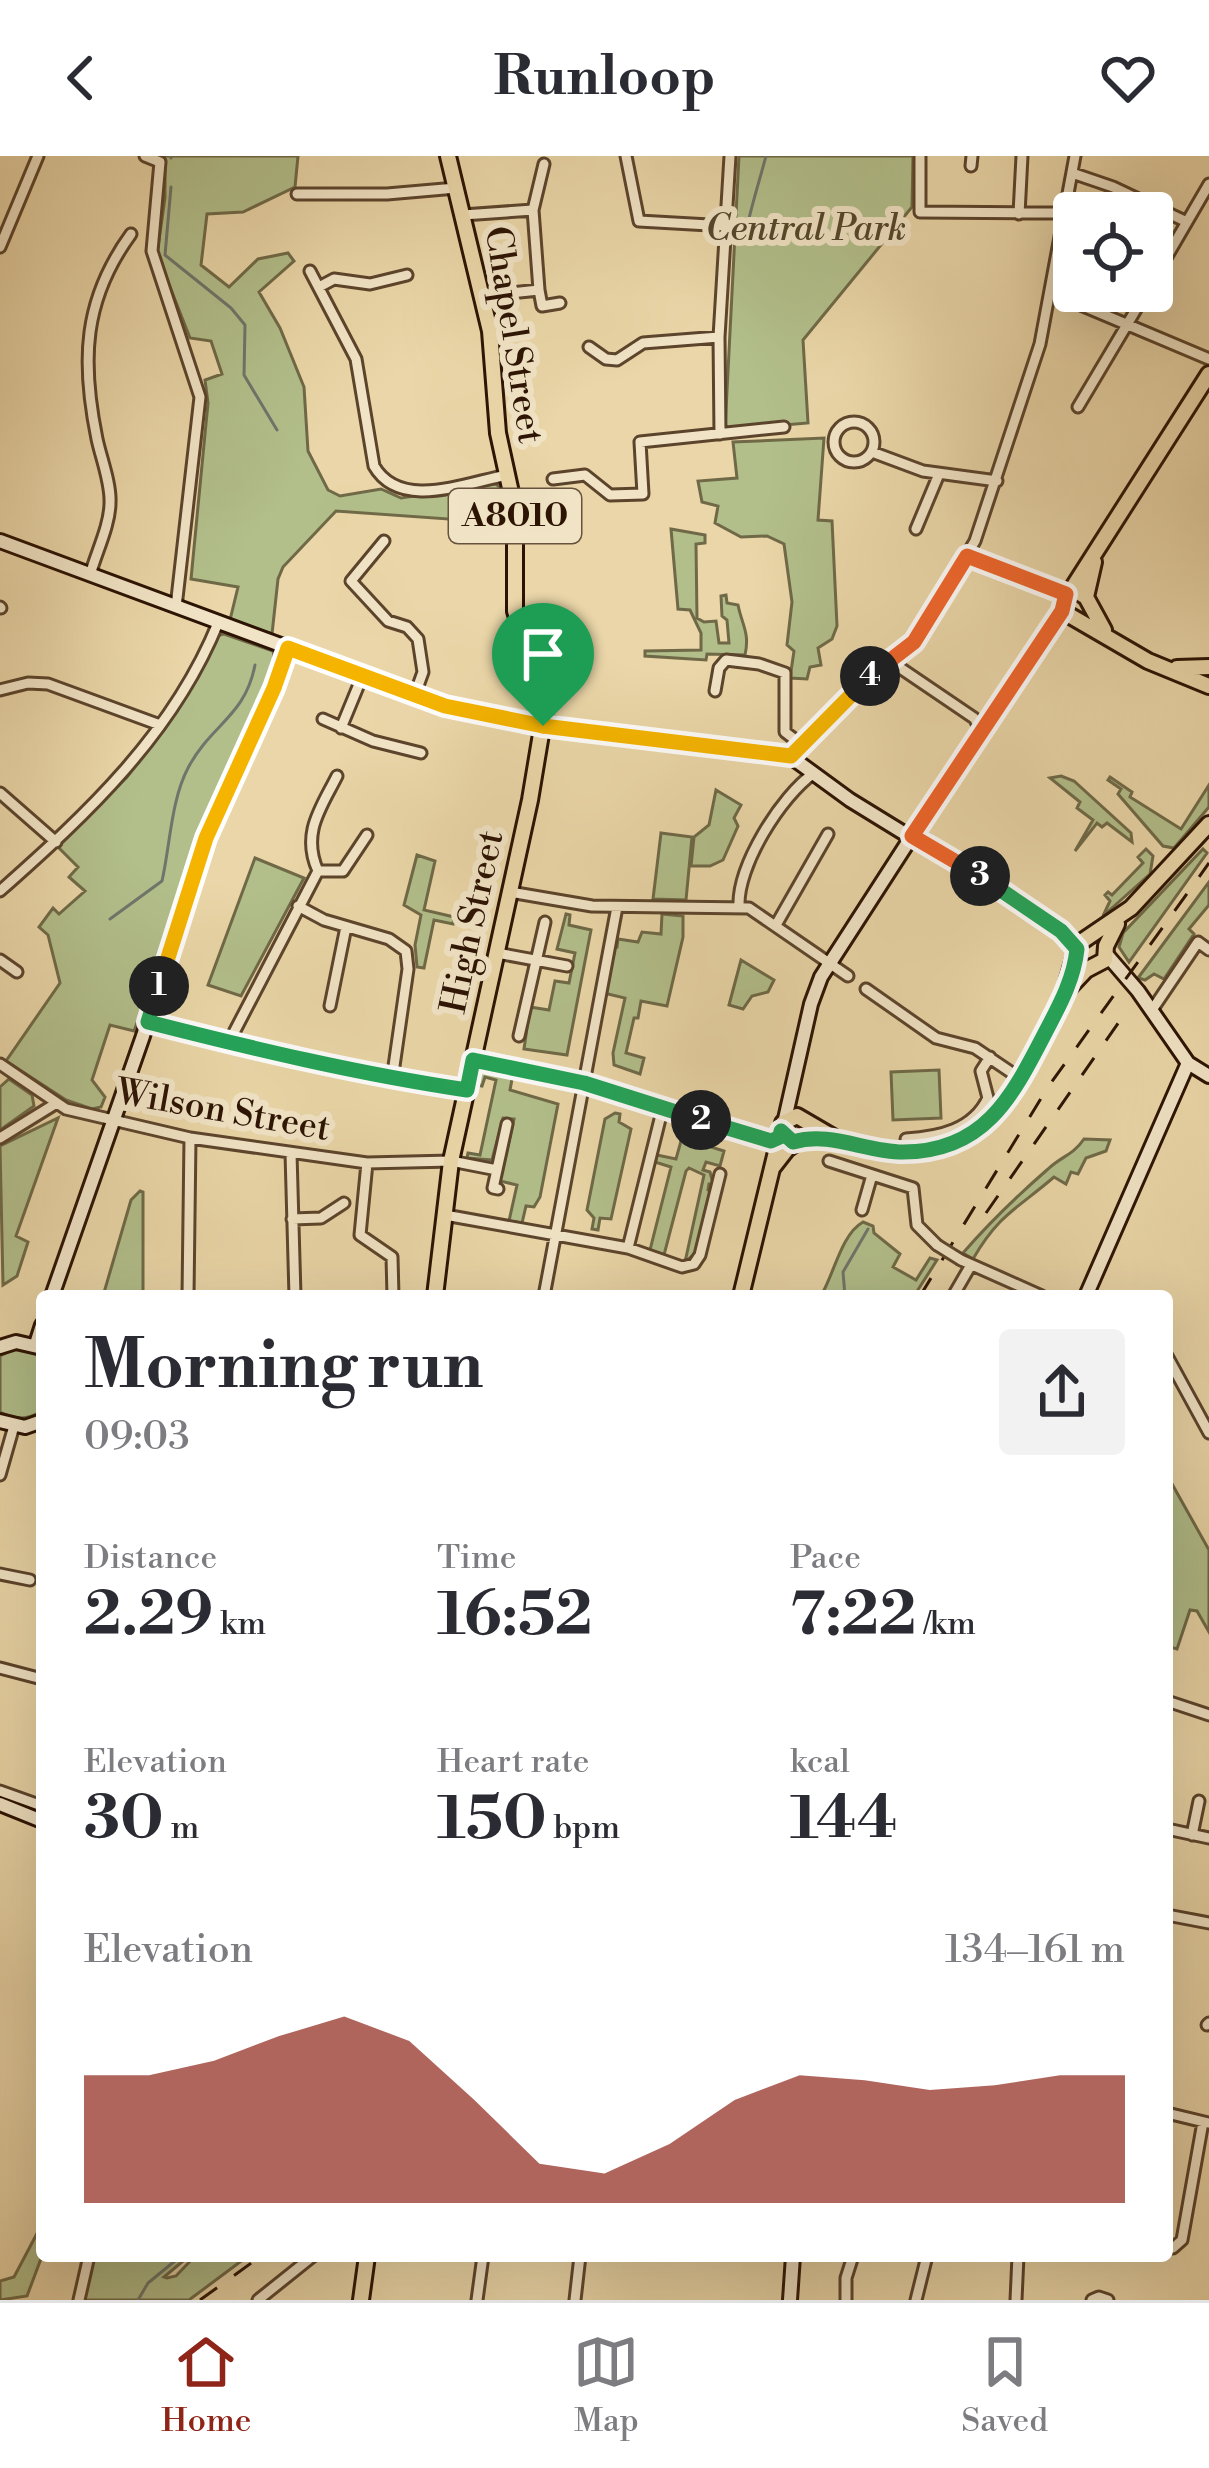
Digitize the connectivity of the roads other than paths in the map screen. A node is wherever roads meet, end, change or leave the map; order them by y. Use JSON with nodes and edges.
{"nodes":[{"id":1,"x":38,"y":156,"type":"edge"},
{"id":2,"x":145,"y":156,"type":"edge"},
{"id":3,"x":448,"y":156,"type":"edge"},
{"id":4,"x":626,"y":156,"type":"edge"},
{"id":5,"x":730,"y":156,"type":"edge"},
{"id":6,"x":920,"y":156,"type":"edge"},
{"id":7,"x":1022,"y":156,"type":"edge"},
{"id":8,"x":1075,"y":156,"type":"edge"},
{"id":9,"x":544,"y":164,"type":"dead end"},
{"id":10,"x":1072,"y":173,"type":"junction"},
{"id":11,"x":1209,"y":184,"type":"edge"},
{"id":12,"x":456,"y":188,"type":"junction"},
{"id":13,"x":1068,"y":192,"type":"edge"},
{"id":14,"x":297,"y":194,"type":"dead end"},
{"id":15,"x":533,"y":210,"type":"junction"},
{"id":16,"x":1053,"y":213,"type":"edge"},
{"id":17,"x":1019,"y":214,"type":"junction"},
{"id":18,"x":464,"y":215,"type":"junction"},
{"id":19,"x":1187,"y":222,"type":"junction"},
{"id":20,"x":727,"y":226,"type":"junction"},
{"id":21,"x":131,"y":235,"type":"dead end"},
{"id":22,"x":1173,"y":246,"type":"edge"},
{"id":23,"x":0,"y":247,"type":"edge"},
{"id":24,"x":310,"y":272,"type":"dead end"},
{"id":25,"x":407,"y":275,"type":"dead end"},
{"id":26,"x":1053,"y":275,"type":"edge"},
{"id":27,"x":319,"y":287,"type":"junction"},
{"id":28,"x":538,"y":290,"type":"junction"},
{"id":29,"x":1050,"y":292,"type":"junction"},
{"id":30,"x":482,"y":296,"type":"junction"},
{"id":31,"x":560,"y":303,"type":"dead end"},
{"id":32,"x":1135,"y":312,"type":"edge"},
{"id":33,"x":1127,"y":325,"type":"junction"},
{"id":34,"x":719,"y":337,"type":"junction"},
{"id":35,"x":590,"y":347,"type":"dead end"},
{"id":36,"x":1209,"y":359,"type":"edge"},
{"id":37,"x":1209,"y":374,"type":"edge"},
{"id":38,"x":1078,"y":407,"type":"dead end"},
{"id":39,"x":784,"y":427,"type":"dead end"},
{"id":40,"x":720,"y":434,"type":"junction"},
{"id":41,"x":872,"y":452,"type":"junction"},
{"id":42,"x":939,"y":474,"type":"junction"},
{"id":43,"x":507,"y":475,"type":"junction"},
{"id":44,"x":553,"y":478,"type":"dead end"},
{"id":45,"x":997,"y":481,"type":"junction"},
{"id":46,"x":916,"y":530,"type":"dead end"},
{"id":47,"x":0,"y":541,"type":"edge"},
{"id":48,"x":384,"y":541,"type":"dead end"},
{"id":49,"x":1098,"y":552,"type":"junction"},
{"id":50,"x":967,"y":556,"type":"junction"},
{"id":51,"x":90,"y":575,"type":"junction"},
{"id":52,"x":1065,"y":601,"type":"junction"},
{"id":53,"x":1087,"y":601,"type":"junction"},
{"id":54,"x":176,"y":607,"type":"junction"},
{"id":55,"x":1077,"y":619,"type":"junction"},
{"id":56,"x":218,"y":623,"type":"junction"},
{"id":57,"x":1109,"y":637,"type":"junction"},
{"id":58,"x":288,"y":648,"type":"junction"},
{"id":59,"x":890,"y":661,"type":"junction"},
{"id":60,"x":1148,"y":661,"type":"junction"},
{"id":61,"x":1209,"y":670,"type":"edge"},
{"id":62,"x":362,"y":676,"type":"junction"},
{"id":63,"x":1209,"y":686,"type":"edge"},
{"id":64,"x":0,"y":690,"type":"edge"},
{"id":65,"x":716,"y":691,"type":"dead end"},
{"id":66,"x":414,"y":697,"type":"junction"},
{"id":67,"x":323,"y":719,"type":"dead end"},
{"id":68,"x":160,"y":724,"type":"junction"},
{"id":69,"x":543,"y":726,"type":"junction"},
{"id":70,"x":341,"y":728,"type":"junction"},
{"id":71,"x":982,"y":731,"type":"junction"},
{"id":72,"x":802,"y":745,"type":"junction"},
{"id":73,"x":422,"y":753,"type":"dead end"},
{"id":74,"x":791,"y":756,"type":"junction"},
{"id":75,"x":814,"y":773,"type":"junction"},
{"id":76,"x":338,"y":776,"type":"dead end"},
{"id":77,"x":0,"y":794,"type":"edge"},
{"id":78,"x":1209,"y":824,"type":"edge"},
{"id":79,"x":828,"y":834,"type":"dead end"},
{"id":80,"x":367,"y":836,"type":"dead end"},
{"id":81,"x":912,"y":836,"type":"junction"},
{"id":82,"x":56,"y":842,"type":"junction"},
{"id":83,"x":318,"y":871,"type":"junction"},
{"id":84,"x":0,"y":891,"type":"edge"},
{"id":85,"x":510,"y":892,"type":"junction"},
{"id":86,"x":298,"y":906,"type":"junction"},
{"id":87,"x":617,"y":907,"type":"junction"},
{"id":88,"x":740,"y":907,"type":"junction"},
{"id":89,"x":1125,"y":913,"type":"junction"},
{"id":90,"x":545,"y":922,"type":"dead end"},
{"id":91,"x":776,"y":925,"type":"junction"},
{"id":92,"x":346,"y":927,"type":"junction"},
{"id":93,"x":1082,"y":944,"type":"junction"},
{"id":94,"x":1209,"y":950,"type":"edge"},
{"id":95,"x":497,"y":953,"type":"junction"},
{"id":96,"x":1100,"y":959,"type":"junction"},
{"id":97,"x":0,"y":960,"type":"edge"},
{"id":98,"x":536,"y":960,"type":"junction"},
{"id":99,"x":829,"y":964,"type":"junction"},
{"id":100,"x":567,"y":967,"type":"dead end"},
{"id":101,"x":17,"y":972,"type":"dead end"},
{"id":102,"x":848,"y":976,"type":"dead end"},
{"id":103,"x":866,"y":988,"type":"dead end"},
{"id":104,"x":1063,"y":997,"type":"junction"},
{"id":105,"x":330,"y":1006,"type":"dead end"},
{"id":106,"x":1152,"y":1010,"type":"junction"},
{"id":107,"x":148,"y":1022,"type":"junction"},
{"id":108,"x":519,"y":1036,"type":"dead end"},
{"id":109,"x":229,"y":1042,"type":"junction"},
{"id":110,"x":990,"y":1058,"type":"junction"},
{"id":111,"x":473,"y":1060,"type":"junction"},
{"id":112,"x":1188,"y":1063,"type":"junction"},
{"id":113,"x":4,"y":1067,"type":"edge"},
{"id":114,"x":1209,"y":1076,"type":"edge"},
{"id":115,"x":1021,"y":1078,"type":"junction"},
{"id":116,"x":392,"y":1080,"type":"junction"},
{"id":117,"x":0,"y":1081,"type":"edge"},
{"id":118,"x":584,"y":1083,"type":"junction"},
{"id":119,"x":467,"y":1090,"type":"junction"},
{"id":120,"x":55,"y":1104,"type":"junction"},
{"id":121,"x":663,"y":1107,"type":"junction"},
{"id":122,"x":112,"y":1121,"type":"junction"},
{"id":123,"x":507,"y":1124,"type":"dead end"},
{"id":124,"x":790,"y":1125,"type":"junction"},
{"id":125,"x":915,"y":1135,"type":"dead end"},
{"id":126,"x":0,"y":1138,"type":"edge"},
{"id":127,"x":190,"y":1138,"type":"junction"},
{"id":128,"x":799,"y":1140,"type":"junction"},
{"id":129,"x":838,"y":1140,"type":"junction"},
{"id":130,"x":291,"y":1153,"type":"junction"},
{"id":131,"x":452,"y":1161,"type":"junction"},
{"id":132,"x":829,"y":1161,"type":"dead end"},
{"id":133,"x":367,"y":1163,"type":"junction"},
{"id":134,"x":773,"y":1167,"type":"junction"},
{"id":135,"x":497,"y":1169,"type":"junction"},
{"id":136,"x":720,"y":1174,"type":"dead end"},
{"id":137,"x":872,"y":1175,"type":"junction"},
{"id":138,"x":498,"y":1189,"type":"dead end"},
{"id":139,"x":344,"y":1203,"type":"dead end"},
{"id":140,"x":862,"y":1210,"type":"dead end"},
{"id":141,"x":445,"y":1215,"type":"junction"},
{"id":142,"x":292,"y":1219,"type":"junction"},
{"id":143,"x":555,"y":1236,"type":"junction"},
{"id":144,"x":628,"y":1248,"type":"junction"},
{"id":145,"x":966,"y":1263,"type":"junction"},
{"id":146,"x":54,"y":1290,"type":"edge"},
{"id":147,"x":188,"y":1290,"type":"edge"},
{"id":148,"x":295,"y":1290,"type":"edge"},
{"id":149,"x":393,"y":1290,"type":"edge"},
{"id":150,"x":436,"y":1290,"type":"edge"},
{"id":151,"x":545,"y":1290,"type":"edge"},
{"id":152,"x":742,"y":1290,"type":"edge"},
{"id":153,"x":955,"y":1290,"type":"edge"},
{"id":154,"x":1028,"y":1290,"type":"edge"},
{"id":155,"x":1089,"y":1290,"type":"edge"},
{"id":156,"x":36,"y":1345,"type":"edge"},
{"id":157,"x":0,"y":1347,"type":"edge"},
{"id":158,"x":1173,"y":1367,"type":"edge"},
{"id":159,"x":7,"y":1424,"type":"edge"},
{"id":160,"x":1209,"y":1433,"type":"edge"},
{"id":161,"x":0,"y":1474,"type":"edge"},
{"id":162,"x":0,"y":1574,"type":"edge"},
{"id":163,"x":30,"y":1580,"type":"dead end"},
{"id":164,"x":0,"y":1668,"type":"edge"},
{"id":165,"x":36,"y":1677,"type":"edge"},
{"id":166,"x":1173,"y":1703,"type":"edge"},
{"id":167,"x":1209,"y":1715,"type":"edge"},
{"id":168,"x":0,"y":1790,"type":"edge"},
{"id":169,"x":1199,"y":1801,"type":"dead end"},
{"id":170,"x":0,"y":1804,"type":"edge"},
{"id":171,"x":36,"y":1804,"type":"edge"},
{"id":172,"x":36,"y":1819,"type":"edge"},
{"id":173,"x":1173,"y":1830,"type":"edge"},
{"id":174,"x":1192,"y":1835,"type":"junction"},
{"id":175,"x":1209,"y":1838,"type":"edge"},
{"id":176,"x":1173,"y":1916,"type":"edge"},
{"id":177,"x":1209,"y":1923,"type":"edge"},
{"id":178,"x":1173,"y":2114,"type":"edge"},
{"id":179,"x":1206,"y":2122,"type":"edge"},
{"id":180,"x":1173,"y":2246,"type":"edge"},
{"id":181,"x":88,"y":2262,"type":"edge"},
{"id":182,"x":306,"y":2262,"type":"edge"},
{"id":183,"x":366,"y":2262,"type":"edge"},
{"id":184,"x":482,"y":2262,"type":"edge"},
{"id":185,"x":579,"y":2262,"type":"edge"},
{"id":186,"x":793,"y":2262,"type":"edge"},
{"id":187,"x":851,"y":2262,"type":"edge"},
{"id":188,"x":926,"y":2262,"type":"edge"},
{"id":189,"x":1018,"y":2262,"type":"edge"},
{"id":190,"x":79,"y":2300,"type":"edge"},
{"id":191,"x":258,"y":2300,"type":"edge"},
{"id":192,"x":361,"y":2300,"type":"edge"},
{"id":193,"x":477,"y":2300,"type":"edge"},
{"id":194,"x":575,"y":2300,"type":"edge"},
{"id":195,"x":790,"y":2300,"type":"edge"},
{"id":196,"x":846,"y":2300,"type":"edge"},
{"id":197,"x":916,"y":2300,"type":"edge"},
{"id":198,"x":1016,"y":2300,"type":"edge"},
{"id":199,"x":1092,"y":2300,"type":"edge"},
{"id":200,"x":1108,"y":2300,"type":"edge"}],
"edges":[{"from":1,"to":23,"type":"street"},
{"from":2,"to":54,"type":"street"},
{"from":3,"to":12,"type":"main road","name":"Chapel Street","number":"A8010"},
{"from":4,"to":20,"type":"street"},
{"from":5,"to":20,"type":"street"},
{"from":6,"to":17,"type":"street"},
{"from":7,"to":17,"type":"street"},
{"from":8,"to":10,"type":"street"},
{"from":9,"to":15,"type":"street"},
{"from":10,"to":13,"type":"street"},
{"from":10,"to":19,"type":"street"},
{"from":11,"to":19,"type":"street"},
{"from":12,"to":14,"type":"street"},
{"from":12,"to":18,"type":"main road","name":"Chapel Street","number":"A8010"},
{"from":15,"to":18,"type":"street"},
{"from":15,"to":28,"type":"street"},
{"from":16,"to":17,"type":"street"},
{"from":18,"to":30,"type":"main road","name":"Chapel Street","number":"A8010"},
{"from":19,"to":22,"type":"street"},
{"from":20,"to":34,"type":"street"},
{"from":21,"to":51,"type":"street"},
{"from":24,"to":27,"type":"street"},
{"from":25,"to":27,"type":"street"},
{"from":26,"to":29,"type":"street"},
{"from":27,"to":43,"type":"street"},
{"from":28,"to":30,"type":"street"},
{"from":28,"to":31,"type":"street"},
{"from":29,"to":33,"type":"street"},
{"from":29,"to":45,"type":"street"},
{"from":30,"to":43,"type":"main road","name":"Chapel Street","number":"A8010"},
{"from":32,"to":33,"type":"street"},
{"from":33,"to":36,"type":"street"},
{"from":33,"to":38,"type":"street"},
{"from":34,"to":35,"type":"street"},
{"from":34,"to":40,"type":"street"},
{"from":37,"to":49,"type":"main road"},
{"from":39,"to":40,"type":"street"},
{"from":40,"to":44,"type":"street"},
{"from":41,"to":41,"type":"street"},
{"from":41,"to":42,"type":"street"},
{"from":42,"to":45,"type":"street"},
{"from":42,"to":46,"type":"street"},
{"from":43,"to":69,"type":"main road","name":"Chapel Street","number":"A8010"},
{"from":45,"to":50,"type":"street"},
{"from":47,"to":51,"type":"main road"},
{"from":48,"to":66,"type":"street"},
{"from":49,"to":52,"type":"main road"},
{"from":49,"to":53,"type":"main road"},
{"from":50,"to":52,"type":"street"},
{"from":50,"to":59,"type":"street"},
{"from":51,"to":54,"type":"main road"},
{"from":52,"to":53,"type":"main road"},
{"from":52,"to":55,"type":"main road"},
{"from":52,"to":71,"type":"street"},
{"from":53,"to":55,"type":"main road"},
{"from":53,"to":57,"type":"main road"},
{"from":54,"to":56,"type":"main road"},
{"from":55,"to":57,"type":"main road"},
{"from":56,"to":58,"type":"main road"},
{"from":56,"to":68,"type":"street"},
{"from":57,"to":60,"type":"main road"},
{"from":58,"to":62,"type":"main road"},
{"from":58,"to":107,"type":"main road"},
{"from":59,"to":71,"type":"street"},
{"from":59,"to":72,"type":"street"},
{"from":60,"to":61,"type":"main road"},
{"from":60,"to":63,"type":"main road"},
{"from":61,"to":63,"type":"main road"},
{"from":62,"to":66,"type":"main road"},
{"from":62,"to":70,"type":"street"},
{"from":64,"to":68,"type":"street"},
{"from":65,"to":72,"type":"street"},
{"from":66,"to":69,"type":"main road"},
{"from":67,"to":70,"type":"street"},
{"from":68,"to":82,"type":"street"},
{"from":69,"to":74,"type":"main road"},
{"from":69,"to":85,"type":"main road","name":"High Street","number":"A8010"},
{"from":70,"to":73,"type":"street"},
{"from":71,"to":81,"type":"street"},
{"from":72,"to":74,"type":"street"},
{"from":74,"to":75,"type":"main road"},
{"from":75,"to":81,"type":"main road"},
{"from":75,"to":88,"type":"street"},
{"from":76,"to":83,"type":"street"},
{"from":77,"to":82,"type":"street"},
{"from":78,"to":89,"type":"main road"},
{"from":79,"to":91,"type":"street"},
{"from":80,"to":83,"type":"street"},
{"from":81,"to":93,"type":"main road"},
{"from":81,"to":99,"type":"main road"},
{"from":82,"to":84,"type":"street"},
{"from":83,"to":86,"type":"street"},
{"from":85,"to":87,"type":"street"},
{"from":85,"to":95,"type":"main road","name":"High Street","number":"A8010"},
{"from":86,"to":92,"type":"street"},
{"from":86,"to":109,"type":"street"},
{"from":87,"to":88,"type":"street"},
{"from":87,"to":118,"type":"street"},
{"from":88,"to":91,"type":"street"},
{"from":89,"to":93,"type":"main road"},
{"from":89,"to":96,"type":"main road"},
{"from":90,"to":98,"type":"street"},
{"from":91,"to":99,"type":"street"},
{"from":92,"to":105,"type":"street"},
{"from":92,"to":116,"type":"street"},
{"from":93,"to":96,"type":"main road"},
{"from":93,"to":96,"type":"main road"},
{"from":93,"to":104,"type":"main road"},
{"from":94,"to":106,"type":"street"},
{"from":95,"to":98,"type":"street"},
{"from":95,"to":111,"type":"main road","name":"High Street","number":"A8010"},
{"from":96,"to":104,"type":"main road"},
{"from":96,"to":106,"type":"main road"},
{"from":97,"to":101,"type":"street"},
{"from":98,"to":100,"type":"street"},
{"from":98,"to":108,"type":"street"},
{"from":99,"to":102,"type":"street"},
{"from":99,"to":124,"type":"main road"},
{"from":103,"to":110,"type":"street"},
{"from":104,"to":115,"type":"main road"},
{"from":106,"to":112,"type":"main road"},
{"from":107,"to":109,"type":"street"},
{"from":107,"to":122,"type":"main road"},
{"from":109,"to":116,"type":"street"},
{"from":110,"to":115,"type":"street"},
{"from":110,"to":125,"type":"street"},
{"from":111,"to":118,"type":"street"},
{"from":111,"to":119,"type":"main road","number":"A8010"},
{"from":112,"to":114,"type":"main road"},
{"from":112,"to":155,"type":"main road"},
{"from":113,"to":117,"type":"street"},
{"from":113,"to":120,"type":"street","name":"Wilson Street"},
{"from":115,"to":129,"type":"main road"},
{"from":116,"to":119,"type":"street"},
{"from":118,"to":121,"type":"street"},
{"from":118,"to":143,"type":"street"},
{"from":119,"to":131,"type":"main road","number":"A8010"},
{"from":120,"to":122,"type":"street","name":"Wilson Street"},
{"from":120,"to":126,"type":"street"},
{"from":121,"to":124,"type":"street"},
{"from":121,"to":144,"type":"street"},
{"from":122,"to":127,"type":"street","name":"Wilson Street"},
{"from":122,"to":146,"type":"main road"},
{"from":123,"to":135,"type":"street"},
{"from":124,"to":128,"type":"main road"},
{"from":124,"to":129,"type":"main road"},
{"from":124,"to":134,"type":"main road"},
{"from":127,"to":130,"type":"street","name":"Wilson Street"},
{"from":127,"to":147,"type":"street"},
{"from":128,"to":129,"type":"main road"},
{"from":128,"to":134,"type":"main road"},
{"from":130,"to":133,"type":"street","name":"Wilson Street"},
{"from":130,"to":142,"type":"street"},
{"from":131,"to":133,"type":"street","name":"Wilson Street"},
{"from":131,"to":135,"type":"street","name":"Wilson Street"},
{"from":131,"to":141,"type":"main road","number":"A8010"},
{"from":132,"to":137,"type":"street"},
{"from":133,"to":149,"type":"street"},
{"from":134,"to":152,"type":"main road"},
{"from":135,"to":138,"type":"street"},
{"from":136,"to":144,"type":"street"},
{"from":137,"to":140,"type":"street"},
{"from":137,"to":145,"type":"street","bridge":true},
{"from":139,"to":142,"type":"street"},
{"from":141,"to":143,"type":"street"},
{"from":141,"to":150,"type":"main road","number":"A8010"},
{"from":142,"to":148,"type":"street"},
{"from":143,"to":144,"type":"street"},
{"from":143,"to":151,"type":"street"},
{"from":145,"to":153,"type":"street"},
{"from":145,"to":154,"type":"street"},
{"from":156,"to":157,"type":"main road"},
{"from":158,"to":160,"type":"street"},
{"from":159,"to":161,"type":"street"},
{"from":162,"to":163,"type":"street"},
{"from":164,"to":165,"type":"street"},
{"from":166,"to":167,"type":"street"},
{"from":168,"to":171,"type":"street"},
{"from":169,"to":174,"type":"street"},
{"from":170,"to":172,"type":"main road"},
{"from":173,"to":174,"type":"street"},
{"from":174,"to":175,"type":"street"},
{"from":176,"to":177,"type":"street"},
{"from":178,"to":179,"type":"street"},
{"from":179,"to":180,"type":"street"},
{"from":181,"to":190,"type":"street"},
{"from":182,"to":191,"type":"street"},
{"from":183,"to":192,"type":"main road"},
{"from":184,"to":193,"type":"street"},
{"from":185,"to":194,"type":"street"},
{"from":186,"to":195,"type":"main road"},
{"from":187,"to":196,"type":"street"},
{"from":188,"to":197,"type":"street"},
{"from":189,"to":198,"type":"street"},
{"from":199,"to":200,"type":"street"}]}
